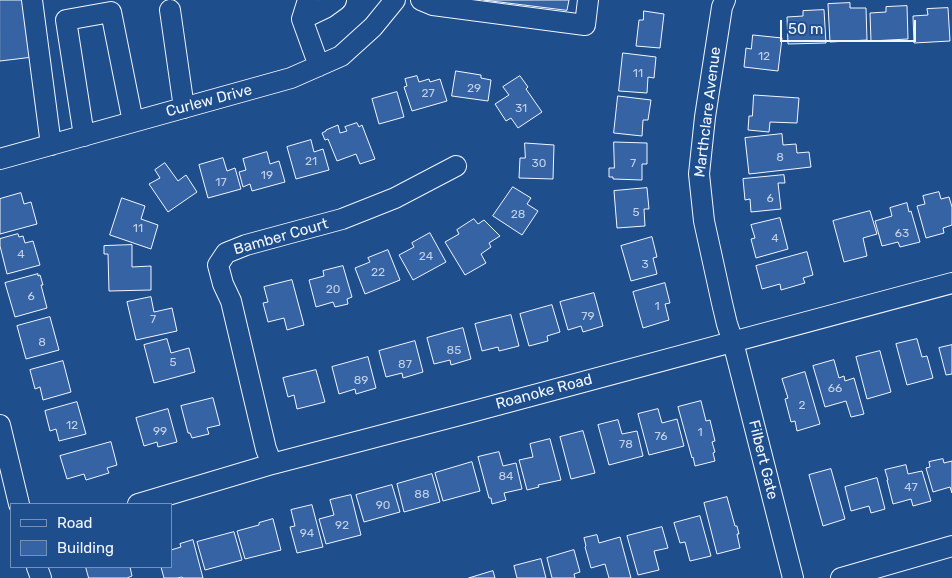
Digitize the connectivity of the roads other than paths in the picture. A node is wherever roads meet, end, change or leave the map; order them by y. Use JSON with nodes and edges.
{"nodes":[{"id":1,"x":32,"y":0,"type":"edge"},
{"id":2,"x":336,"y":0,"type":"edge"},
{"id":3,"x":395,"y":0,"type":"edge"},
{"id":4,"x":420,"y":0,"type":"edge"},
{"id":5,"x":588,"y":0,"type":"edge"},
{"id":6,"x":725,"y":0,"type":"edge"},
{"id":7,"x":305,"y":9,"type":"edge"},
{"id":8,"x":170,"y":10,"type":"dead end"},
{"id":9,"x":319,"y":66,"type":"junction"},
{"id":10,"x":184,"y":108,"type":"junction"},
{"id":11,"x":133,"y":122,"type":"junction"},
{"id":12,"x":84,"y":136,"type":"junction"},
{"id":13,"x":52,"y":145,"type":"junction"},
{"id":14,"x":0,"y":159,"type":"edge"},
{"id":15,"x":456,"y":166,"type":"dead end"},
{"id":16,"x":952,"y":283,"type":"edge"},
{"id":17,"x":733,"y":342,"type":"junction"},
{"id":18,"x":0,"y":425,"type":"edge"},
{"id":19,"x":272,"y":464,"type":"junction"},
{"id":20,"x":19,"y":503,"type":"edge"},
{"id":21,"x":141,"y":503,"type":"edge"},
{"id":22,"x":952,"y":546,"type":"edge"},
{"id":23,"x":793,"y":578,"type":"edge"},
{"id":24,"x":842,"y":578,"type":"edge"}],
"edges":[{"from":1,"to":13,"type":"street"},
{"from":2,"to":7,"type":"street"},
{"from":3,"to":9,"type":"street","name":"Curlew Drive"},
{"from":4,"to":5,"type":"street"},
{"from":6,"to":17,"type":"street","name":"Marthclare Avenue"},
{"from":7,"to":9,"type":"street"},
{"from":8,"to":10,"type":"street"},
{"from":9,"to":10,"type":"street","name":"Curlew Drive"},
{"from":10,"to":11,"type":"street","name":"Curlew Drive"},
{"from":11,"to":12,"type":"street","name":"Curlew Drive"},
{"from":11,"to":12,"type":"street"},
{"from":12,"to":13,"type":"street","name":"Curlew Drive"},
{"from":13,"to":14,"type":"street","name":"Curlew Drive"},
{"from":15,"to":19,"type":"street","name":"Bamber Court"},
{"from":16,"to":17,"type":"street","name":"Roanoke Road"},
{"from":17,"to":19,"type":"street","name":"Roanoke Road"},
{"from":17,"to":23,"type":"street","name":"Filbert Gate"},
{"from":18,"to":20,"type":"street"},
{"from":19,"to":21,"type":"street","name":"Roanoke Road"},
{"from":22,"to":24,"type":"street"}]}
